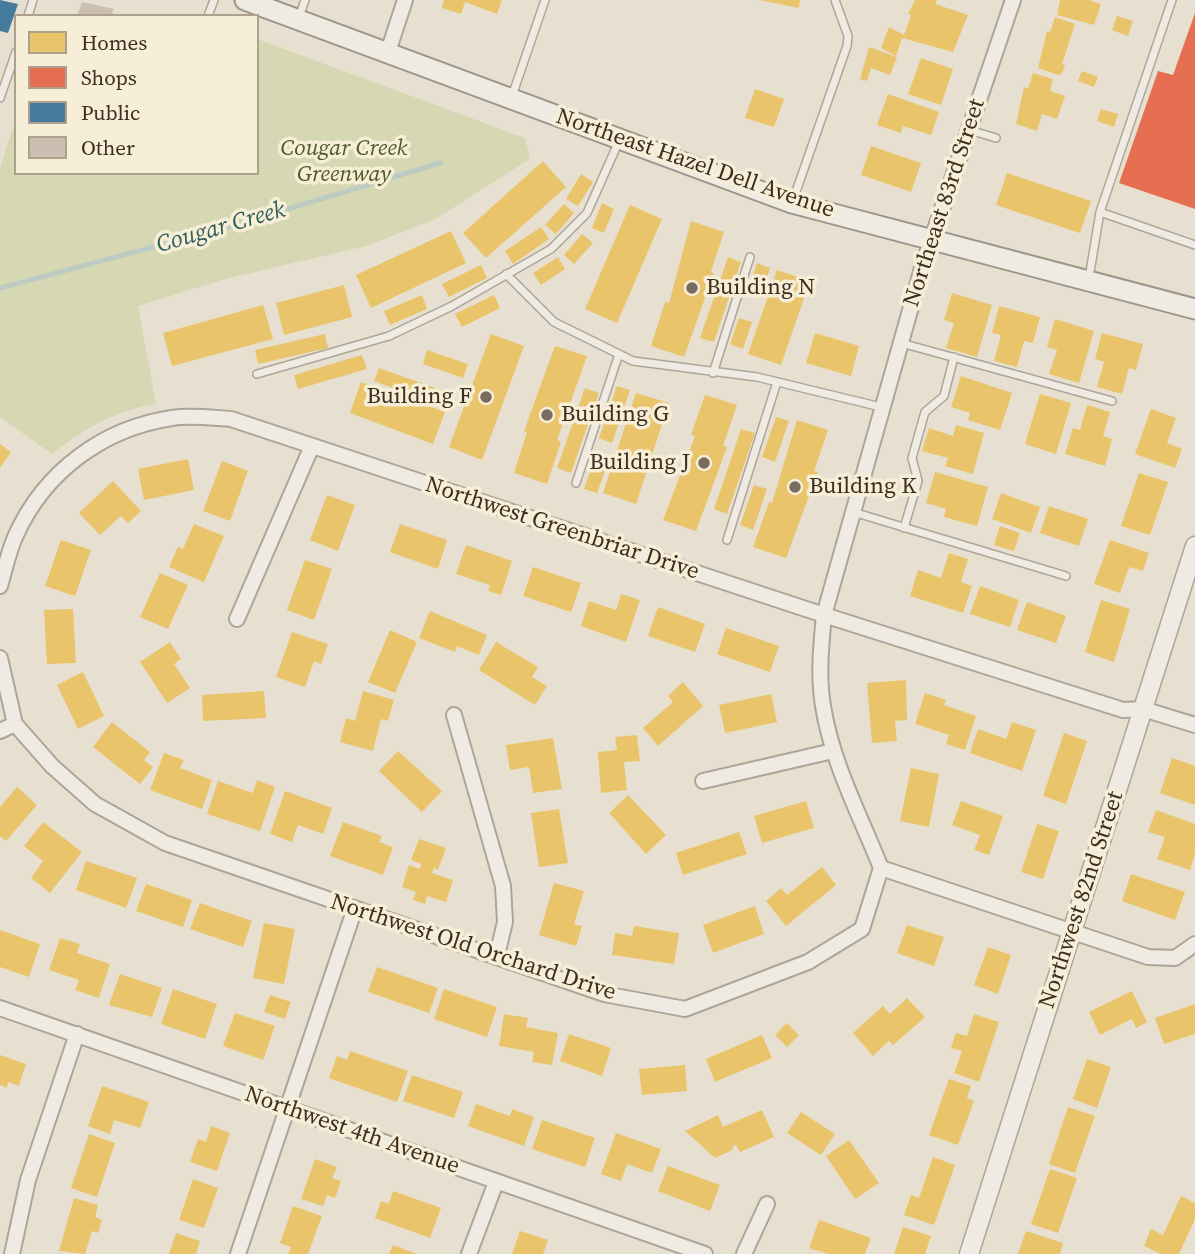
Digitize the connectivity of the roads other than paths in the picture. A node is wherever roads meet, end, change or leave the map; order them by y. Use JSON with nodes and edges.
{"nodes":[{"id":1,"x":244,"y":0,"type":"edge"},
{"id":2,"x":305,"y":0,"type":"edge"},
{"id":3,"x":405,"y":0,"type":"edge"},
{"id":4,"x":545,"y":0,"type":"edge"},
{"id":5,"x":835,"y":0,"type":"edge"},
{"id":6,"x":1013,"y":0,"type":"edge"},
{"id":7,"x":1172,"y":0,"type":"edge"},
{"id":8,"x":298,"y":20,"type":"junction"},
{"id":9,"x":387,"y":55,"type":"junction"},
{"id":10,"x":14,"y":58,"type":"edge"},
{"id":11,"x":0,"y":98,"type":"edge"},
{"id":12,"x":511,"y":99,"type":"junction"},
{"id":13,"x":969,"y":130,"type":"junction"},
{"id":14,"x":996,"y":138,"type":"dead end"},
{"id":15,"x":620,"y":139,"type":"junction"},
{"id":16,"x":792,"y":203,"type":"junction"},
{"id":17,"x":1100,"y":212,"type":"junction"},
{"id":18,"x":931,"y":240,"type":"junction"},
{"id":19,"x":1195,"y":244,"type":"edge"},
{"id":20,"x":750,"y":257,"type":"dead end"},
{"id":21,"x":506,"y":274,"type":"junction"},
{"id":22,"x":1089,"y":281,"type":"junction"},
{"id":23,"x":1195,"y":309,"type":"edge"},
{"id":24,"x":900,"y":343,"type":"junction"},
{"id":25,"x":619,"y":354,"type":"junction"},
{"id":26,"x":954,"y":357,"type":"junction"},
{"id":27,"x":713,"y":373,"type":"junction"},
{"id":28,"x":257,"y":374,"type":"dead end"},
{"id":29,"x":777,"y":382,"type":"junction"},
{"id":30,"x":1112,"y":401,"type":"dead end"},
{"id":31,"x":881,"y":407,"type":"junction"},
{"id":32,"x":312,"y":446,"type":"junction"},
{"id":33,"x":576,"y":483,"type":"dead end"},
{"id":34,"x":852,"y":512,"type":"junction"},
{"id":35,"x":904,"y":528,"type":"junction"},
{"id":36,"x":727,"y":540,"type":"dead end"},
{"id":37,"x":1195,"y":546,"type":"edge"},
{"id":38,"x":1066,"y":576,"type":"dead end"},
{"id":39,"x":0,"y":586,"type":"edge"},
{"id":40,"x":824,"y":615,"type":"junction"},
{"id":41,"x":237,"y":619,"type":"dead end"},
{"id":42,"x":0,"y":658,"type":"edge"},
{"id":43,"x":1143,"y":709,"type":"junction"},
{"id":44,"x":454,"y":715,"type":"dead end"},
{"id":45,"x":15,"y":724,"type":"junction"},
{"id":46,"x":1195,"y":725,"type":"edge"},
{"id":47,"x":0,"y":731,"type":"edge"},
{"id":48,"x":833,"y":751,"type":"junction"},
{"id":49,"x":702,"y":781,"type":"dead end"},
{"id":50,"x":881,"y":868,"type":"junction"},
{"id":51,"x":355,"y":911,"type":"junction"},
{"id":52,"x":1072,"y":931,"type":"junction"},
{"id":53,"x":1195,"y":944,"type":"edge"},
{"id":54,"x":497,"y":955,"type":"junction"},
{"id":55,"x":0,"y":1008,"type":"edge"},
{"id":56,"x":77,"y":1034,"type":"junction"},
{"id":57,"x":289,"y":1108,"type":"junction"},
{"id":58,"x":495,"y":1182,"type":"junction"},
{"id":59,"x":767,"y":1204,"type":"dead end"},
{"id":60,"x":12,"y":1254,"type":"edge"},
{"id":61,"x":239,"y":1254,"type":"edge"},
{"id":62,"x":470,"y":1254,"type":"edge"},
{"id":63,"x":705,"y":1254,"type":"edge"},
{"id":64,"x":744,"y":1254,"type":"edge"},
{"id":65,"x":969,"y":1254,"type":"edge"}],
"edges":[{"from":1,"to":8,"type":"main road","name":"Northeast Hazel Dell Avenue"},
{"from":2,"to":8,"type":"lane"},
{"from":3,"to":9,"type":"street"},
{"from":4,"to":12,"type":"lane"},
{"from":5,"to":16,"type":"lane"},
{"from":6,"to":13,"type":"street","name":"Northeast 83rd Street"},
{"from":7,"to":17,"type":"lane"},
{"from":8,"to":9,"type":"main road","name":"Northeast Hazel Dell Avenue"},
{"from":9,"to":12,"type":"main road","name":"Northeast Hazel Dell Avenue"},
{"from":10,"to":11,"type":"lane"},
{"from":12,"to":15,"type":"main road","name":"Northeast Hazel Dell Avenue"},
{"from":13,"to":14,"type":"lane"},
{"from":13,"to":18,"type":"street","name":"Northeast 83rd Street"},
{"from":15,"to":16,"type":"main road","name":"Northeast Hazel Dell Avenue"},
{"from":15,"to":21,"type":"lane"},
{"from":16,"to":18,"type":"main road","name":"Northeast Hazel Dell Avenue"},
{"from":17,"to":19,"type":"lane"},
{"from":17,"to":22,"type":"lane"},
{"from":18,"to":22,"type":"main road","name":"Northeast Hazel Dell Avenue"},
{"from":18,"to":24,"type":"street","name":"Northeast 83rd Street"},
{"from":20,"to":27,"type":"lane"},
{"from":21,"to":25,"type":"lane"},
{"from":21,"to":28,"type":"lane"},
{"from":22,"to":23,"type":"main road","name":"Northeast Hazel Dell Avenue"},
{"from":24,"to":26,"type":"lane"},
{"from":24,"to":31,"type":"street","name":"Northeast 83rd Street"},
{"from":25,"to":27,"type":"lane"},
{"from":25,"to":33,"type":"lane"},
{"from":26,"to":30,"type":"lane"},
{"from":26,"to":35,"type":"lane"},
{"from":27,"to":29,"type":"lane"},
{"from":29,"to":31,"type":"lane"},
{"from":29,"to":36,"type":"lane"},
{"from":31,"to":34,"type":"street","name":"Northeast 83rd Street"},
{"from":32,"to":39,"type":"street","name":"Northwest Greenbriar Drive"},
{"from":32,"to":40,"type":"street","name":"Northwest Greenbriar Drive"},
{"from":32,"to":41,"type":"street"},
{"from":34,"to":35,"type":"lane"},
{"from":34,"to":40,"type":"street","name":"Northeast 83rd Street"},
{"from":35,"to":38,"type":"lane"},
{"from":37,"to":43,"type":"street","name":"Northwest 82nd Street"},
{"from":40,"to":43,"type":"street","name":"Northwest Greenbriar Drive"},
{"from":40,"to":48,"type":"street","name":"Northeast 83rd Street"},
{"from":42,"to":45,"type":"street"},
{"from":43,"to":46,"type":"street","name":"Northwest Greenbriar Drive"},
{"from":43,"to":52,"type":"street","name":"Northwest 82nd Street"},
{"from":44,"to":54,"type":"street"},
{"from":45,"to":47,"type":"street"},
{"from":45,"to":51,"type":"street","name":"Northwest Old Orchard Drive"},
{"from":48,"to":49,"type":"street"},
{"from":48,"to":50,"type":"street","name":"Northeast 83rd Street"},
{"from":50,"to":52,"type":"street"},
{"from":50,"to":54,"type":"street","name":"Northwest Old Orchard Drive"},
{"from":51,"to":54,"type":"street","name":"Northwest Old Orchard Drive"},
{"from":51,"to":57,"type":"street"},
{"from":52,"to":53,"type":"street"},
{"from":52,"to":65,"type":"street","name":"Northwest 82nd Street"},
{"from":55,"to":56,"type":"street","name":"Northwest 4th Avenue"},
{"from":56,"to":57,"type":"street","name":"Northwest 4th Avenue"},
{"from":56,"to":60,"type":"street"},
{"from":57,"to":58,"type":"street","name":"Northwest 4th Avenue"},
{"from":57,"to":61,"type":"street"},
{"from":58,"to":62,"type":"street"},
{"from":58,"to":63,"type":"street","name":"Northwest 4th Avenue"},
{"from":59,"to":64,"type":"street"}]}
